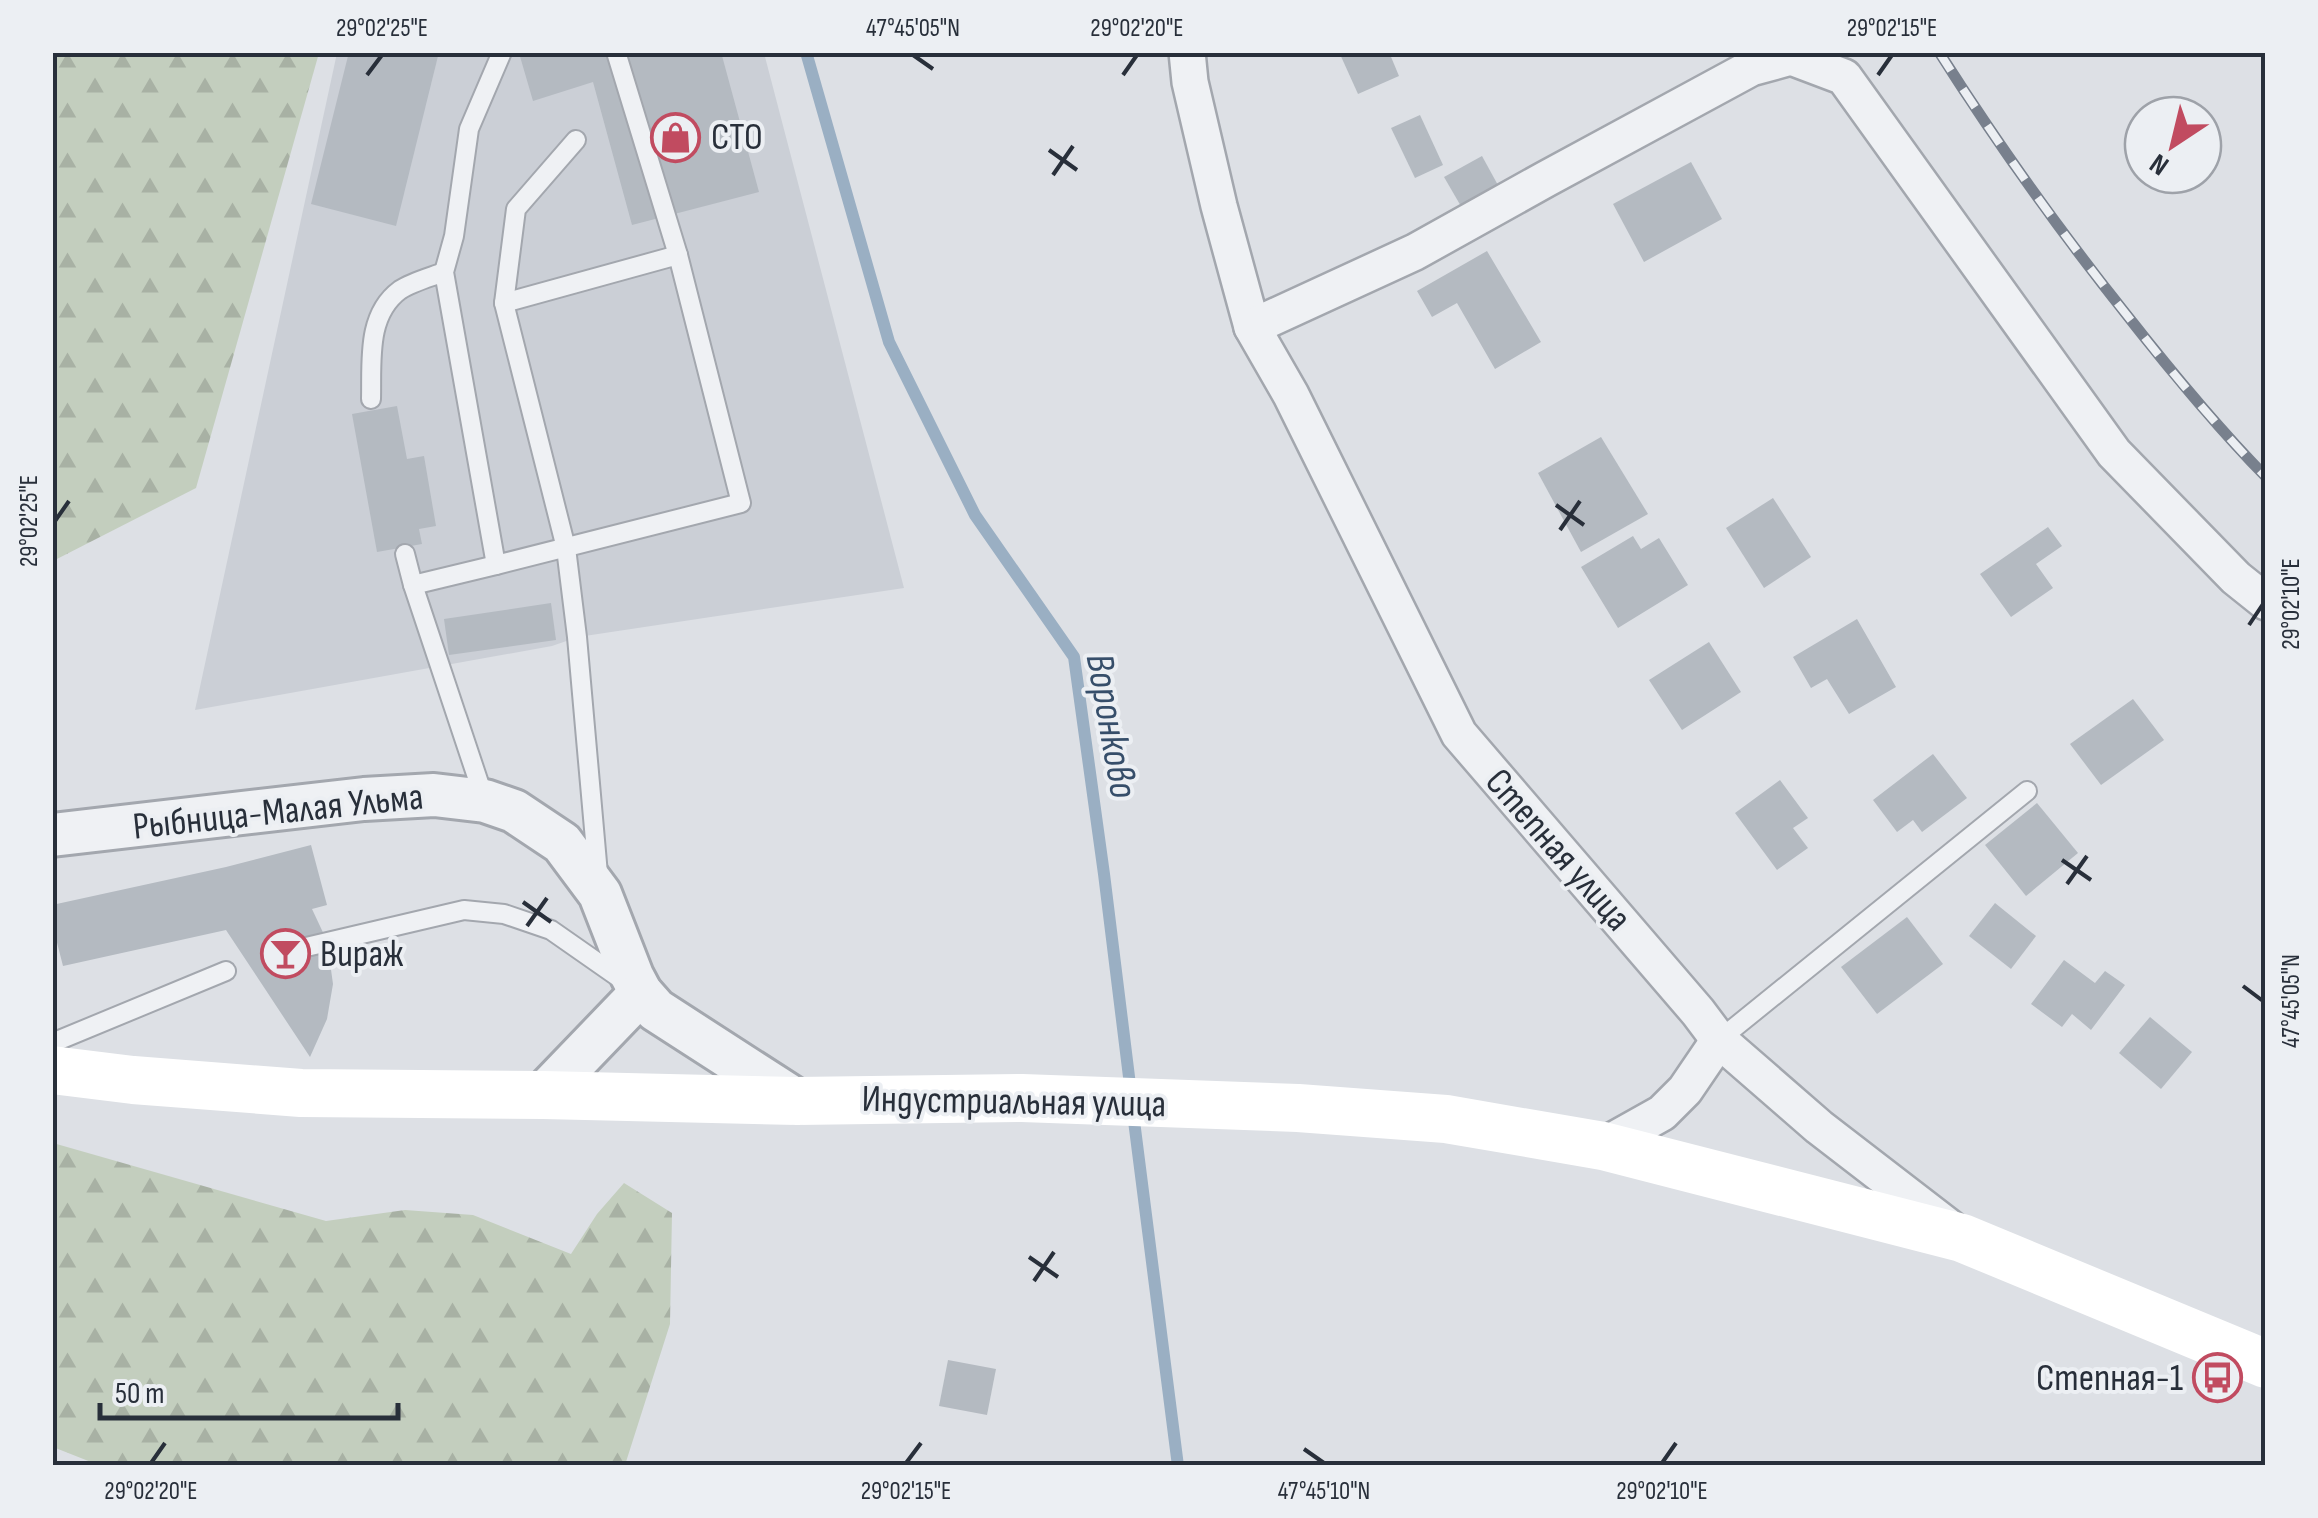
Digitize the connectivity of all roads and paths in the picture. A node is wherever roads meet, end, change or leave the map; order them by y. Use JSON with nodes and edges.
{"nodes":[{"id":1,"x":502,"y":52,"type":"edge"},
{"id":2,"x":616,"y":52,"type":"edge"},
{"id":3,"x":1187,"y":52,"type":"edge"},
{"id":4,"x":576,"y":140,"type":"dead end"},
{"id":5,"x":678,"y":255,"type":"junction"},
{"id":6,"x":444,"y":272,"type":"junction"},
{"id":7,"x":504,"y":303,"type":"junction"},
{"id":8,"x":1252,"y":327,"type":"junction"},
{"id":9,"x":372,"y":400,"type":"dead end"},
{"id":10,"x":566,"y":548,"type":"junction"},
{"id":11,"x":405,"y":554,"type":"dead end"},
{"id":12,"x":496,"y":565,"type":"junction"},
{"id":13,"x":413,"y":585,"type":"junction"},
{"id":14,"x":2266,"y":602,"type":"edge"},
{"id":15,"x":2027,"y":791,"type":"dead end"},
{"id":16,"x":485,"y":801,"type":"junction"},
{"id":17,"x":52,"y":835,"type":"edge"},
{"id":18,"x":600,"y":894,"type":"junction"},
{"id":19,"x":302,"y":948,"type":"dead end"},
{"id":20,"x":226,"y":971,"type":"dead end"},
{"id":21,"x":641,"y":993,"type":"junction"},
{"id":22,"x":1719,"y":1040,"type":"junction"},
{"id":23,"x":52,"y":1043,"type":"edge"},
{"id":24,"x":52,"y":1070,"type":"edge"},
{"id":25,"x":543,"y":1095,"type":"junction"},
{"id":26,"x":797,"y":1101,"type":"junction"},
{"id":27,"x":1603,"y":1146,"type":"junction"},
{"id":28,"x":1962,"y":1238,"type":"junction"},
{"id":29,"x":2266,"y":1364,"type":"edge"}],
"edges":[{"from":1,"to":6,"type":"lane"},
{"from":2,"to":5,"type":"lane"},
{"from":3,"to":8,"type":"street","name":"Степная улица"},
{"from":4,"to":7,"type":"lane"},
{"from":5,"to":7,"type":"lane"},
{"from":5,"to":10,"type":"lane"},
{"from":6,"to":9,"type":"lane"},
{"from":6,"to":12,"type":"lane"},
{"from":7,"to":10,"type":"lane"},
{"from":8,"to":14,"type":"street"},
{"from":8,"to":22,"type":"street","name":"Степная улица"},
{"from":10,"to":12,"type":"lane"},
{"from":10,"to":18,"type":"lane"},
{"from":11,"to":13,"type":"lane"},
{"from":12,"to":13,"type":"lane"},
{"from":13,"to":16,"type":"lane"},
{"from":15,"to":22,"type":"lane"},
{"from":16,"to":17,"type":"street","name":"Рыбница-Малая Ульма"},
{"from":16,"to":18,"type":"street","name":"Рыбница-Малая Ульма"},
{"from":18,"to":21,"type":"street","name":"Рыбница-Малая Ульма"},
{"from":19,"to":21,"type":"lane"},
{"from":20,"to":23,"type":"lane"},
{"from":21,"to":25,"type":"street"},
{"from":21,"to":26,"type":"street","name":"Рыбница-Малая Ульма"},
{"from":22,"to":27,"type":"street"},
{"from":22,"to":28,"type":"street","name":"Степная улица"},
{"from":24,"to":25,"type":"main road","name":"Индустриальная улица"},
{"from":25,"to":26,"type":"main road","name":"Индустриальная улица"},
{"from":26,"to":27,"type":"main road","name":"Индустриальная улица"},
{"from":27,"to":28,"type":"main road","name":"Индустриальная улица"},
{"from":28,"to":29,"type":"main road","name":"Степная улица"}]}
